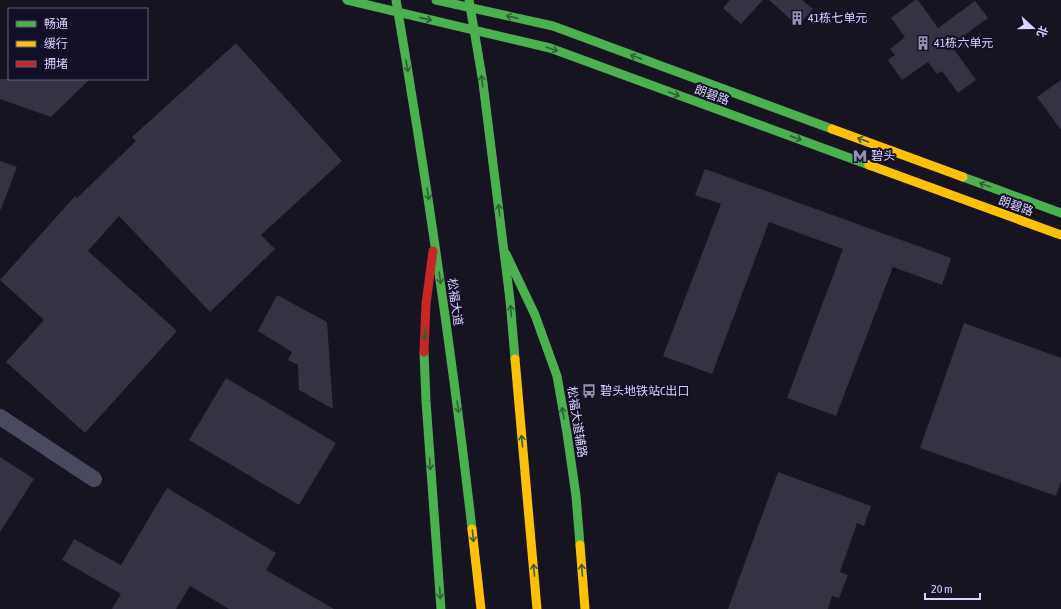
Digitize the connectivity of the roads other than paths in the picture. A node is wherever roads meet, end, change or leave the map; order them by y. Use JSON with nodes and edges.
{"nodes":[{"id":1,"x":347,"y":0,"type":"edge"},
{"id":2,"x":396,"y":0,"type":"edge"},
{"id":3,"x":436,"y":0,"type":"edge"},
{"id":4,"x":470,"y":4,"type":"edge"},
{"id":5,"x":398,"y":12,"type":"junction"},
{"id":6,"x":474,"y":30,"type":"junction"},
{"id":7,"x":1061,"y":213,"type":"edge"},
{"id":8,"x":1061,"y":236,"type":"edge"},
{"id":9,"x":435,"y":240,"type":"junction"},
{"id":10,"x":504,"y":249,"type":"junction"},
{"id":11,"x":0,"y":417,"type":"edge"},
{"id":12,"x":94,"y":479,"type":"dead end"},
{"id":13,"x":441,"y":609,"type":"edge"},
{"id":14,"x":481,"y":609,"type":"edge"},
{"id":15,"x":537,"y":609,"type":"edge"},
{"id":16,"x":585,"y":609,"type":"edge"}],
"edges":[{"from":1,"to":5,"type":"main road","name":"朗碧路"},
{"from":2,"to":5,"type":"main road","name":"松福大道"},
{"from":3,"to":4,"type":"main road","name":"朗碧路"},
{"from":4,"to":6,"type":"main road"},
{"from":7,"to":4,"type":"main road","name":"朗碧路","one_way":true},
{"from":5,"to":6,"type":"main road","name":"朗碧路","one_way":true},
{"from":5,"to":9,"type":"main road","name":"松福大道","one_way":true},
{"from":6,"to":8,"type":"main road","name":"朗碧路","one_way":true},
{"from":10,"to":6,"type":"main road","one_way":true},
{"from":9,"to":13,"type":"main road","one_way":true},
{"from":9,"to":14,"type":"main road","name":"松福大道","one_way":true},
{"from":15,"to":10,"type":"main road","one_way":true},
{"from":16,"to":10,"type":"main road","name":"松福大道辅路","one_way":true},
{"from":11,"to":12,"type":"street"}]}
